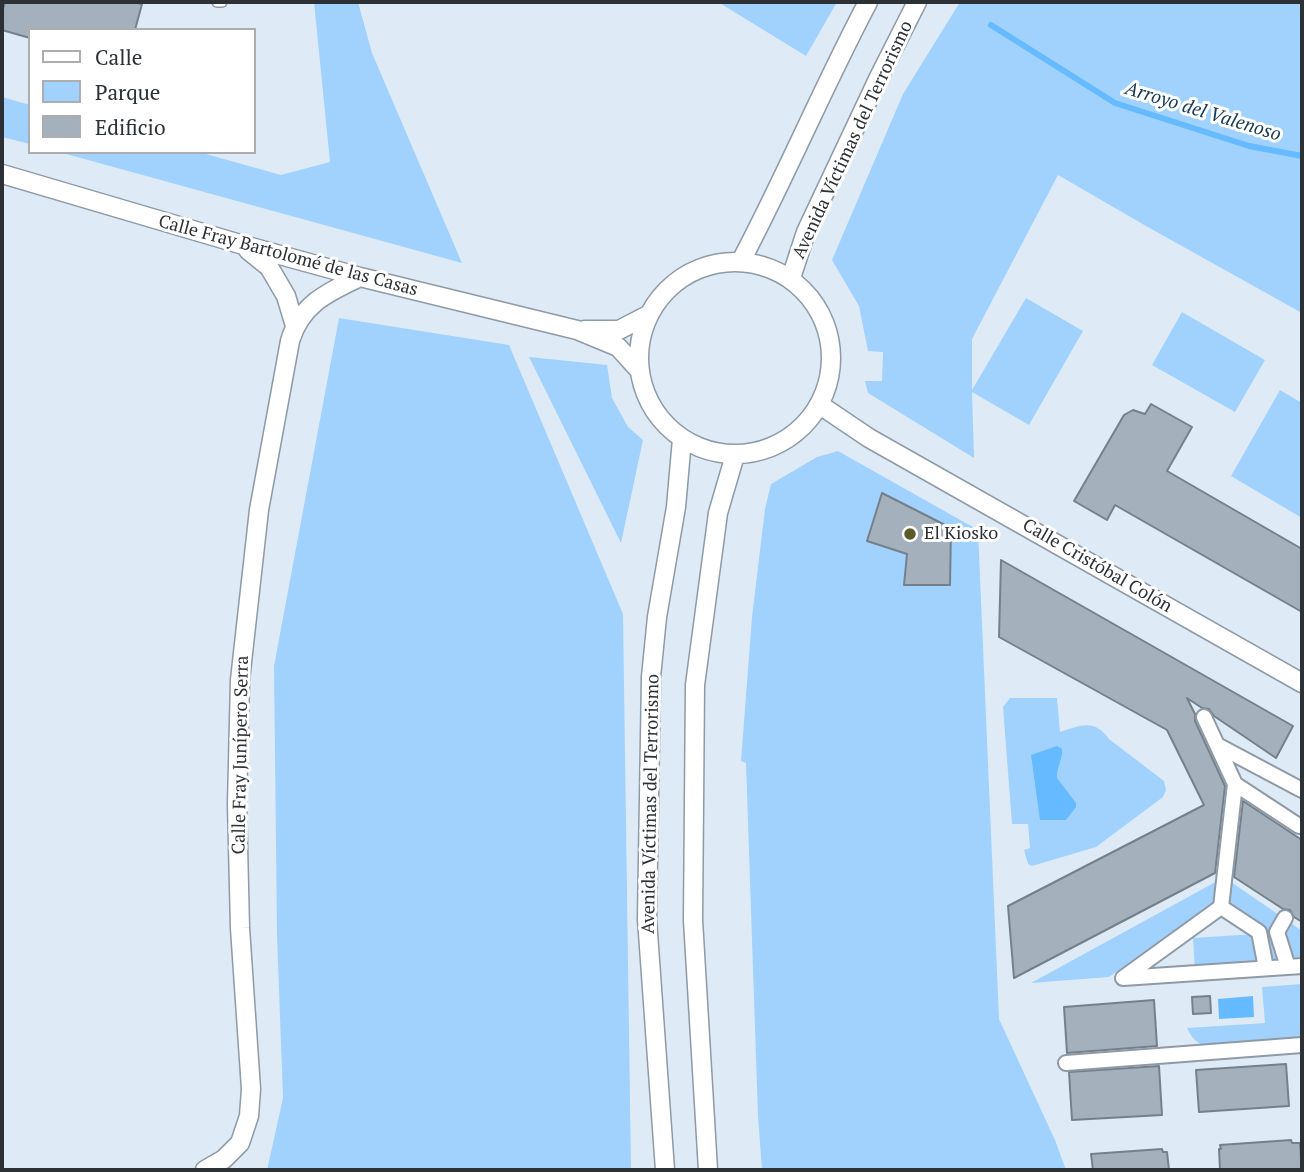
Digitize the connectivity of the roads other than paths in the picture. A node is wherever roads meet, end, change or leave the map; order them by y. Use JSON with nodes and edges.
{"nodes":[{"id":1,"x":868,"y":2,"type":"edge"},
{"id":2,"x":917,"y":2,"type":"edge"},
{"id":3,"x":2,"y":174,"type":"edge"},
{"id":4,"x":240,"y":244,"type":"junction"},
{"id":5,"x":741,"y":261,"type":"junction"},
{"id":6,"x":360,"y":277,"type":"junction"},
{"id":7,"x":791,"y":278,"type":"junction"},
{"id":8,"x":648,"y":315,"type":"junction"},
{"id":9,"x":295,"y":326,"type":"junction"},
{"id":10,"x":576,"y":330,"type":"junction"},
{"id":11,"x":639,"y":370,"type":"junction"},
{"id":12,"x":820,"y":405,"type":"junction"},
{"id":13,"x":682,"y":439,"type":"junction"},
{"id":14,"x":735,"y":455,"type":"junction"},
{"id":15,"x":1302,"y":683,"type":"edge"},
{"id":16,"x":1204,"y":717,"type":"dead end"},
{"id":17,"x":1217,"y":746,"type":"junction"},
{"id":18,"x":1235,"y":784,"type":"junction"},
{"id":19,"x":1302,"y":790,"type":"edge"},
{"id":20,"x":1301,"y":825,"type":"edge"},
{"id":21,"x":1221,"y":907,"type":"junction"},
{"id":22,"x":1286,"y":918,"type":"dead end"},
{"id":23,"x":1295,"y":967,"type":"edge"},
{"id":24,"x":1266,"y":968,"type":"junction"},
{"id":25,"x":1302,"y":1045,"type":"edge"},
{"id":26,"x":1066,"y":1063,"type":"dead end"},
{"id":27,"x":205,"y":1170,"type":"edge"},
{"id":28,"x":665,"y":1170,"type":"edge"},
{"id":29,"x":708,"y":1170,"type":"edge"}],
"edges":[{"from":1,"to":5,"type":"street"},
{"from":2,"to":7,"type":"street","name":"Avenida Víctimas del Terrorismo"},
{"from":3,"to":4,"type":"street","name":"Calle Fray Bartolomé de las Casas"},
{"from":4,"to":6,"type":"street","name":"Calle Fray Bartolomé de las Casas"},
{"from":4,"to":9,"type":"street"},
{"from":5,"to":7,"type":"street"},
{"from":5,"to":8,"type":"street"},
{"from":6,"to":9,"type":"street","name":"Calle Fray Junípero Serra"},
{"from":6,"to":10,"type":"street","name":"Calle Fray Bartolomé de las Casas"},
{"from":7,"to":12,"type":"street"},
{"from":8,"to":10,"type":"street","name":"Calle Fray Bartolomé de las Casas"},
{"from":8,"to":11,"type":"street"},
{"from":9,"to":27,"type":"street","name":"Calle Fray Junípero Serra"},
{"from":10,"to":11,"type":"street","name":"Calle Fray Bartolomé de las Casas"},
{"from":11,"to":13,"type":"street"},
{"from":12,"to":14,"type":"street"},
{"from":12,"to":15,"type":"street","name":"Calle Cristóbal Colón"},
{"from":13,"to":14,"type":"street"},
{"from":13,"to":28,"type":"street","name":"Avenida Víctimas del Terrorismo"},
{"from":14,"to":29,"type":"street"},
{"from":16,"to":17,"type":"street"},
{"from":17,"to":18,"type":"street"},
{"from":17,"to":19,"type":"street"},
{"from":18,"to":20,"type":"street"},
{"from":18,"to":21,"type":"street"},
{"from":21,"to":24,"type":"street"},
{"from":21,"to":24,"type":"street"},
{"from":22,"to":23,"type":"street"},
{"from":23,"to":24,"type":"street"},
{"from":25,"to":26,"type":"street"}]}
